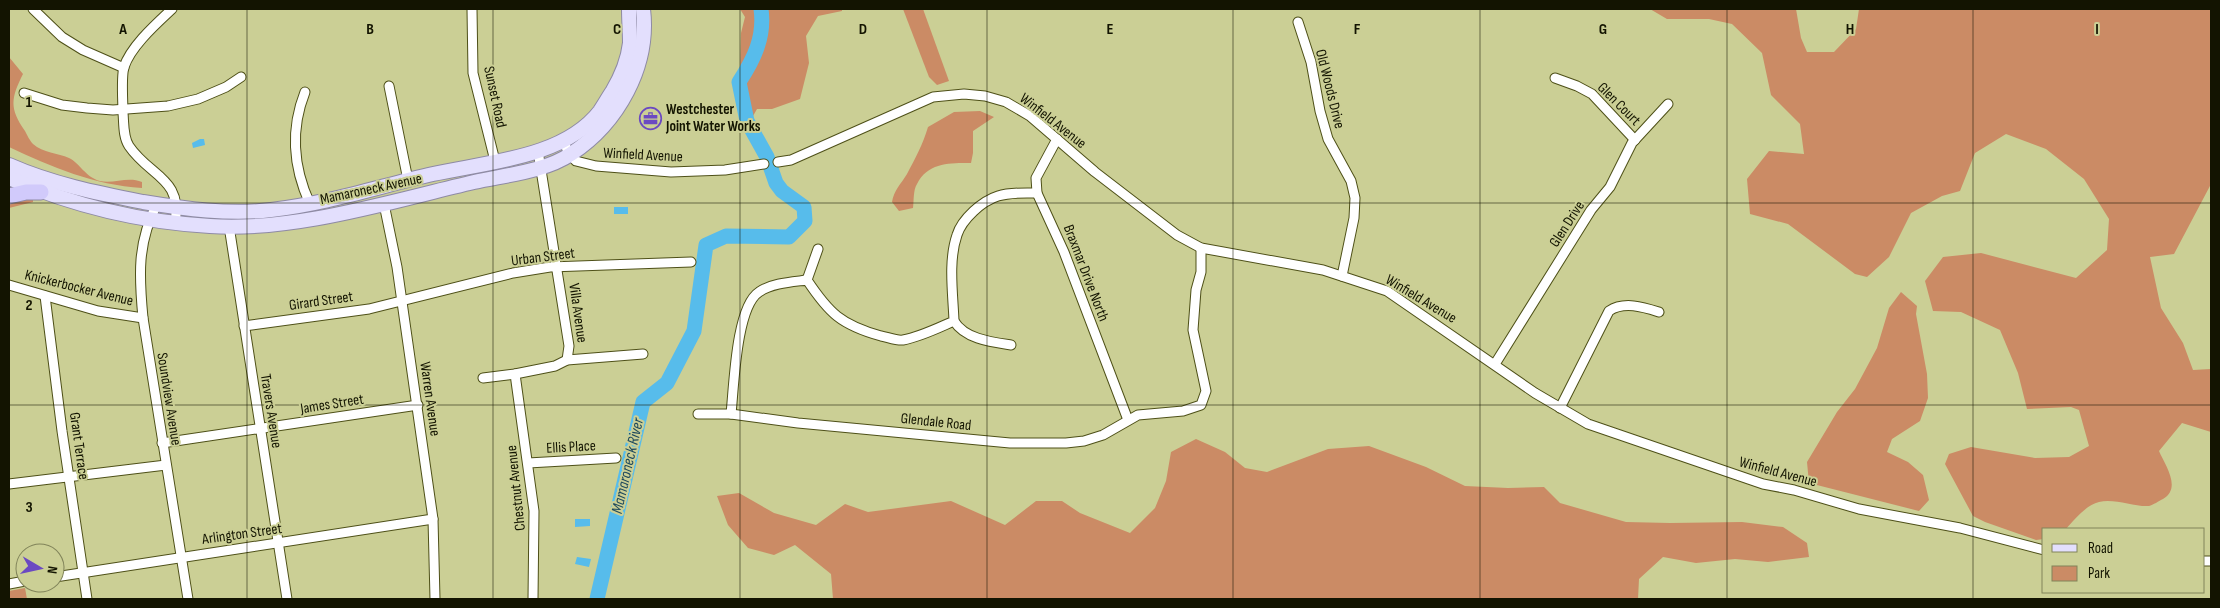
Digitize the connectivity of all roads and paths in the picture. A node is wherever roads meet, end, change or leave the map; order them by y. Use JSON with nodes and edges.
{"nodes":[{"id":1,"x":33,"y":9,"type":"edge"},
{"id":2,"x":172,"y":9,"type":"edge"},
{"id":3,"x":472,"y":9,"type":"edge"},
{"id":4,"x":629,"y":9,"type":"edge"},
{"id":5,"x":644,"y":9,"type":"edge"},
{"id":6,"x":1298,"y":22,"type":"dead end"},
{"id":7,"x":124,"y":68,"type":"junction"},
{"id":8,"x":241,"y":77,"type":"dead end"},
{"id":9,"x":1555,"y":78,"type":"dead end"},
{"id":10,"x":389,"y":86,"type":"dead end"},
{"id":11,"x":305,"y":92,"type":"dead end"},
{"id":12,"x":24,"y":93,"type":"dead end"},
{"id":13,"x":1668,"y":104,"type":"dead end"},
{"id":14,"x":123,"y":108,"type":"junction"},
{"id":15,"x":1057,"y":138,"type":"junction"},
{"id":16,"x":1635,"y":140,"type":"junction"},
{"id":17,"x":563,"y":141,"type":"junction"},
{"id":18,"x":538,"y":151,"type":"junction"},
{"id":19,"x":570,"y":155,"type":"junction"},
{"id":20,"x":495,"y":161,"type":"junction"},
{"id":21,"x":778,"y":162,"type":"dead end"},
{"id":22,"x":764,"y":164,"type":"dead end"},
{"id":23,"x":9,"y":165,"type":"edge"},
{"id":24,"x":541,"y":167,"type":"junction"},
{"id":25,"x":9,"y":178,"type":"edge"},
{"id":26,"x":408,"y":180,"type":"junction"},
{"id":27,"x":41,"y":192,"type":"junction"},
{"id":28,"x":1037,"y":192,"type":"junction"},
{"id":29,"x":9,"y":196,"type":"edge"},
{"id":30,"x":157,"y":204,"type":"junction"},
{"id":31,"x":310,"y":204,"type":"junction"},
{"id":32,"x":384,"y":204,"type":"junction"},
{"id":33,"x":178,"y":208,"type":"junction"},
{"id":34,"x":149,"y":220,"type":"junction"},
{"id":35,"x":175,"y":223,"type":"junction"},
{"id":36,"x":229,"y":226,"type":"junction"},
{"id":37,"x":1201,"y":248,"type":"junction"},
{"id":38,"x":818,"y":249,"type":"dead end"},
{"id":39,"x":691,"y":262,"type":"dead end"},
{"id":40,"x":557,"y":267,"type":"junction"},
{"id":41,"x":1342,"y":276,"type":"junction"},
{"id":42,"x":807,"y":280,"type":"junction"},
{"id":43,"x":9,"y":285,"type":"edge"},
{"id":44,"x":45,"y":296,"type":"junction"},
{"id":45,"x":402,"y":301,"type":"junction"},
{"id":46,"x":1659,"y":312,"type":"dead end"},
{"id":47,"x":143,"y":318,"type":"junction"},
{"id":48,"x":954,"y":321,"type":"junction"},
{"id":49,"x":244,"y":326,"type":"junction"},
{"id":50,"x":1011,"y":345,"type":"dead end"},
{"id":51,"x":643,"y":354,"type":"dead end"},
{"id":52,"x":568,"y":360,"type":"junction"},
{"id":53,"x":1495,"y":364,"type":"junction"},
{"id":54,"x":515,"y":374,"type":"junction"},
{"id":55,"x":483,"y":378,"type":"dead end"},
{"id":56,"x":418,"y":405,"type":"junction"},
{"id":57,"x":1560,"y":408,"type":"junction"},
{"id":58,"x":698,"y":414,"type":"dead end"},
{"id":59,"x":731,"y":414,"type":"junction"},
{"id":60,"x":1128,"y":420,"type":"junction"},
{"id":61,"x":260,"y":429,"type":"junction"},
{"id":62,"x":162,"y":443,"type":"junction"},
{"id":63,"x":616,"y":458,"type":"dead end"},
{"id":64,"x":528,"y":463,"type":"junction"},
{"id":65,"x":166,"y":465,"type":"junction"},
{"id":66,"x":69,"y":476,"type":"junction"},
{"id":67,"x":9,"y":484,"type":"edge"},
{"id":68,"x":433,"y":519,"type":"junction"},
{"id":69,"x":278,"y":543,"type":"junction"},
{"id":70,"x":2042,"y":549,"type":"edge"},
{"id":71,"x":180,"y":557,"type":"junction"},
{"id":72,"x":83,"y":573,"type":"junction"},
{"id":73,"x":65,"y":576,"type":"edge"},
{"id":74,"x":87,"y":599,"type":"edge"},
{"id":75,"x":188,"y":599,"type":"edge"},
{"id":76,"x":287,"y":599,"type":"edge"},
{"id":77,"x":435,"y":599,"type":"edge"},
{"id":78,"x":533,"y":599,"type":"edge"}],
"edges":[{"from":1,"to":7,"type":"street"},
{"from":2,"to":7,"type":"street"},
{"from":3,"to":20,"type":"street","name":"Sunset Road"},
{"from":4,"to":17,"type":"main road","name":"Mamaroneck Avenue"},
{"from":5,"to":19,"type":"main road","name":"Mamaroneck Avenue"},
{"from":6,"to":41,"type":"street","name":"Old Woods Drive"},
{"from":7,"to":14,"type":"street"},
{"from":8,"to":14,"type":"street"},
{"from":9,"to":16,"type":"street","name":"Glen Court"},
{"from":10,"to":26,"type":"street"},
{"from":11,"to":31,"type":"street"},
{"from":12,"to":14,"type":"street"},
{"from":13,"to":16,"type":"street","name":"Glen Drive"},
{"from":14,"to":33,"type":"street"},
{"from":15,"to":21,"type":"street","name":"Winfield Avenue"},
{"from":15,"to":28,"type":"street"},
{"from":15,"to":37,"type":"street","name":"Winfield Avenue"},
{"from":16,"to":53,"type":"street","name":"Glen Drive"},
{"from":17,"to":18,"type":"main road","name":"Mamaroneck Avenue"},
{"from":17,"to":19,"type":"street"},
{"from":18,"to":20,"type":"main road","name":"Mamaroneck Avenue"},
{"from":18,"to":24,"type":"street","name":"Villa Avenue"},
{"from":19,"to":22,"type":"street","name":"Winfield Avenue"},
{"from":19,"to":24,"type":"main road","name":"Mamaroneck Avenue"},
{"from":20,"to":26,"type":"main road","name":"Mamaroneck Avenue"},
{"from":23,"to":30,"type":"main road","name":"Mamaroneck Avenue"},
{"from":24,"to":32,"type":"main road","name":"Mamaroneck Avenue"},
{"from":24,"to":40,"type":"street","name":"Villa Avenue"},
{"from":25,"to":27,"type":"main road","name":"Mamaroneck Avenue"},
{"from":26,"to":31,"type":"main road","name":"Mamaroneck Avenue"},
{"from":27,"to":29,"type":"highway"},
{"from":27,"to":34,"type":"main road","name":"Mamaroneck Avenue"},
{"from":28,"to":48,"type":"street"},
{"from":28,"to":60,"type":"street","name":"Braxmar Drive North"},
{"from":30,"to":33,"type":"main road","name":"Mamaroneck Avenue"},
{"from":30,"to":34,"type":"street","name":"Soundview Avenue"},
{"from":31,"to":33,"type":"main road","name":"Mamaroneck Avenue"},
{"from":32,"to":36,"type":"main road","name":"Mamaroneck Avenue"},
{"from":32,"to":45,"type":"street","name":"Warren Avenue"},
{"from":33,"to":35,"type":"street"},
{"from":34,"to":35,"type":"main road","name":"Mamaroneck Avenue"},
{"from":34,"to":47,"type":"street","name":"Soundview Avenue"},
{"from":35,"to":36,"type":"main road","name":"Mamaroneck Avenue"},
{"from":36,"to":49,"type":"street","name":"Travers Avenue"},
{"from":37,"to":41,"type":"street","name":"Winfield Avenue"},
{"from":37,"to":60,"type":"street","name":"Glendale Road"},
{"from":38,"to":42,"type":"street"},
{"from":39,"to":40,"type":"street","name":"Urban Street"},
{"from":40,"to":45,"type":"street","name":"Urban Street"},
{"from":40,"to":52,"type":"street","name":"Villa Avenue"},
{"from":41,"to":53,"type":"street","name":"Winfield Avenue"},
{"from":42,"to":48,"type":"street"},
{"from":42,"to":59,"type":"street"},
{"from":43,"to":44,"type":"street","name":"Knickerbocker Avenue"},
{"from":44,"to":47,"type":"street","name":"Knickerbocker Avenue"},
{"from":44,"to":66,"type":"street","name":"Grant Terrace"},
{"from":45,"to":49,"type":"street","name":"Girard Street"},
{"from":45,"to":56,"type":"street","name":"Warren Avenue"},
{"from":46,"to":57,"type":"street"},
{"from":47,"to":62,"type":"street","name":"Soundview Avenue"},
{"from":48,"to":50,"type":"street"},
{"from":49,"to":61,"type":"street","name":"Travers Avenue"},
{"from":51,"to":52,"type":"street"},
{"from":52,"to":54,"type":"street"},
{"from":53,"to":57,"type":"street","name":"Winfield Avenue"},
{"from":54,"to":55,"type":"street"},
{"from":54,"to":64,"type":"street","name":"Chestnut Avenue"},
{"from":56,"to":61,"type":"street","name":"James Street"},
{"from":56,"to":68,"type":"street","name":"Warren Avenue"},
{"from":57,"to":70,"type":"street","name":"Winfield Avenue"},
{"from":58,"to":59,"type":"street","name":"Glendale Road"},
{"from":59,"to":60,"type":"street","name":"Glendale Road"},
{"from":61,"to":62,"type":"street","name":"James Street"},
{"from":61,"to":69,"type":"street","name":"Travers Avenue"},
{"from":62,"to":65,"type":"street","name":"Soundview Avenue"},
{"from":63,"to":64,"type":"street","name":"Ellis Place"},
{"from":64,"to":78,"type":"street","name":"Chestnut Avenue"},
{"from":65,"to":66,"type":"street"},
{"from":65,"to":71,"type":"street","name":"Soundview Avenue"},
{"from":66,"to":67,"type":"street"},
{"from":66,"to":72,"type":"street","name":"Grant Terrace"},
{"from":68,"to":69,"type":"street","name":"Arlington Street"},
{"from":68,"to":77,"type":"street","name":"Warren Avenue"},
{"from":69,"to":71,"type":"street","name":"Arlington Street"},
{"from":69,"to":76,"type":"street","name":"Travers Avenue"},
{"from":71,"to":72,"type":"street","name":"Arlington Street"},
{"from":71,"to":75,"type":"street","name":"Soundview Avenue"},
{"from":72,"to":73,"type":"street","name":"Arlington Street"},
{"from":72,"to":74,"type":"street","name":"Grant Terrace"}]}
